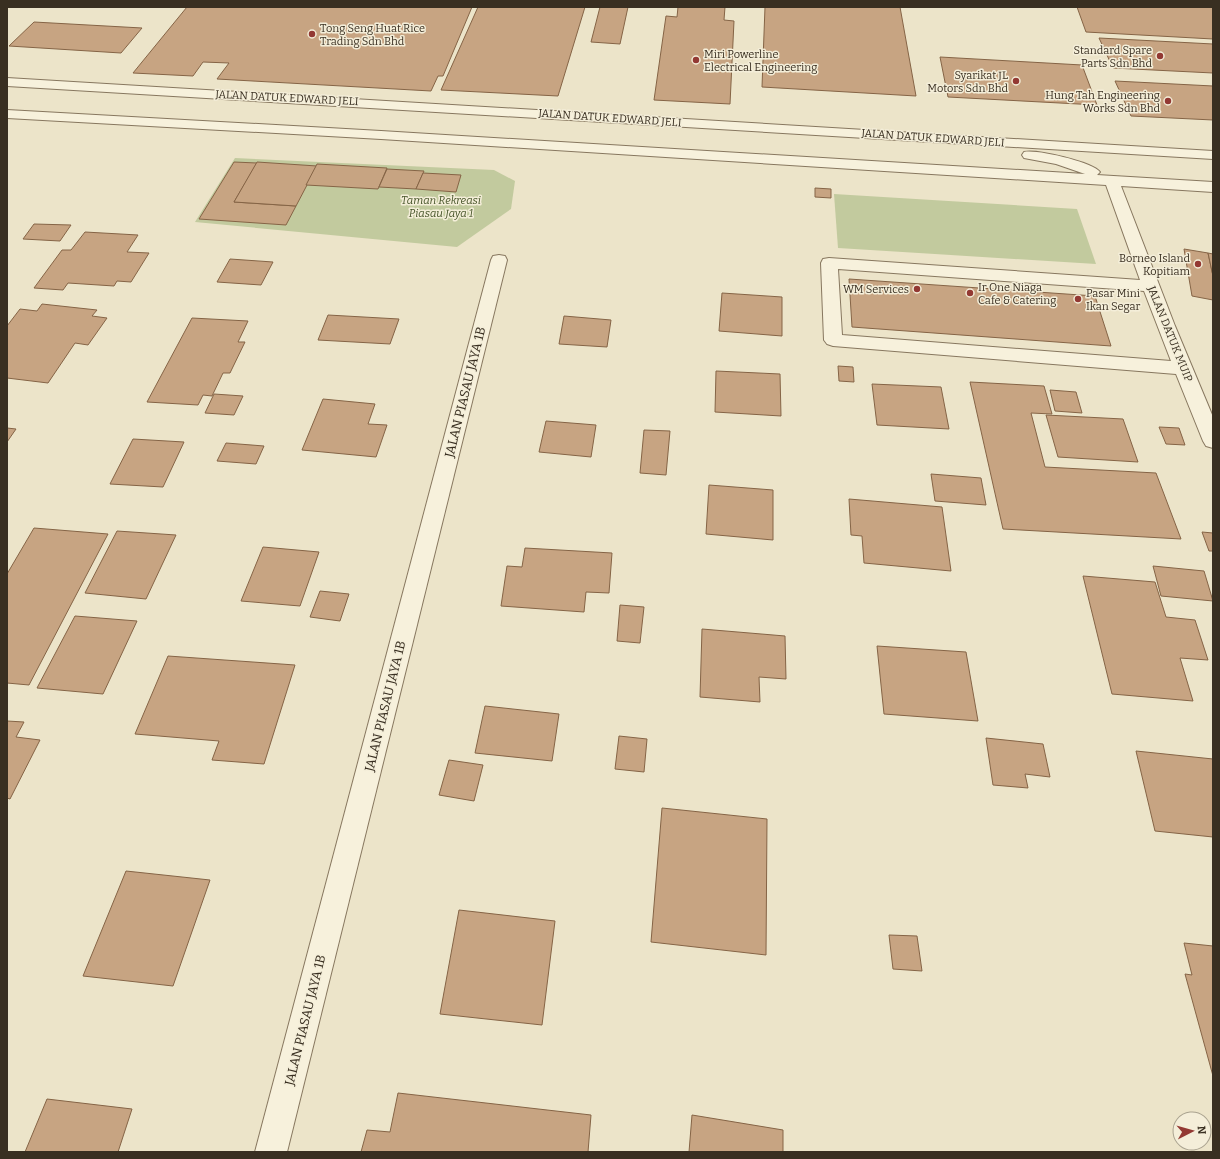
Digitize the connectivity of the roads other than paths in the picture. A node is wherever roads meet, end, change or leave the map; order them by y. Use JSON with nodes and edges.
{"nodes":[{"id":1,"x":7,"y":82,"type":"edge"},
{"id":2,"x":462,"y":108,"type":"junction"},
{"id":3,"x":7,"y":114,"type":"edge"},
{"id":4,"x":1213,"y":155,"type":"edge"},
{"id":5,"x":1112,"y":181,"type":"junction"},
{"id":6,"x":1213,"y":187,"type":"edge"},
{"id":7,"x":499,"y":260,"type":"dead end"},
{"id":8,"x":1151,"y":286,"type":"junction"},
{"id":9,"x":1183,"y":368,"type":"junction"},
{"id":10,"x":1213,"y":441,"type":"edge"},
{"id":11,"x":271,"y":1152,"type":"edge"}],
"edges":[{"from":1,"to":2,"type":"street","name":"JALAN DATUK EDWARD JELI"},
{"from":2,"to":4,"type":"street","name":"JALAN DATUK EDWARD JELI"},
{"from":2,"to":5,"type":"street"},
{"from":3,"to":5,"type":"street"},
{"from":5,"to":6,"type":"street"},
{"from":5,"to":8,"type":"street","name":"JALAN DATUK MUIP"},
{"from":7,"to":11,"type":"street","name":"JALAN PIASAU JAYA 1B"},
{"from":8,"to":9,"type":"street","name":"JALAN DATUK MUIP"},
{"from":8,"to":9,"type":"street"},
{"from":9,"to":10,"type":"street","name":"JALAN DATUK MUIP"}]}
